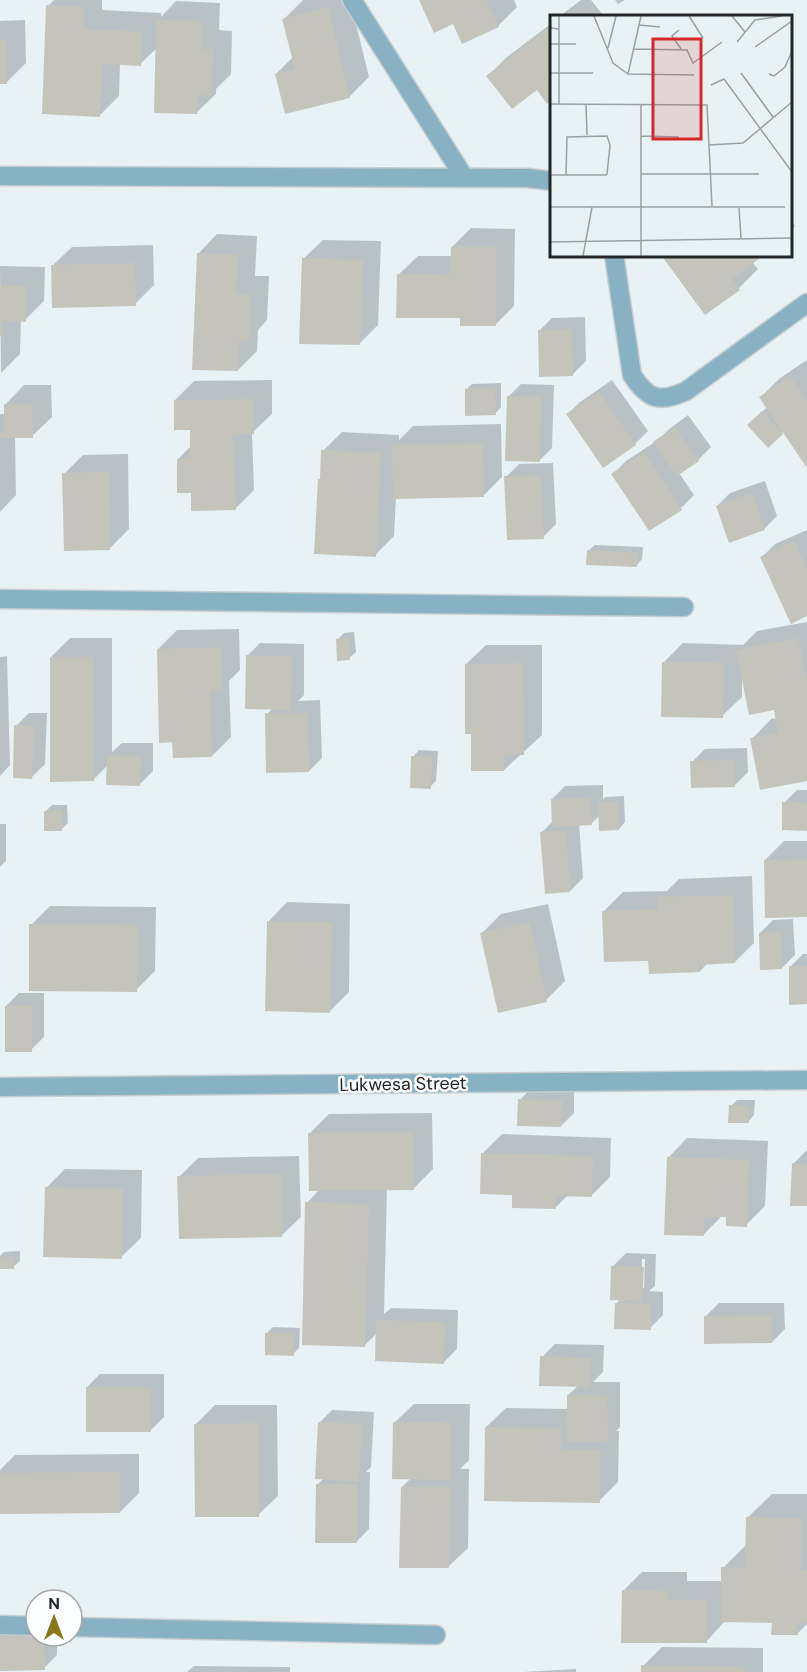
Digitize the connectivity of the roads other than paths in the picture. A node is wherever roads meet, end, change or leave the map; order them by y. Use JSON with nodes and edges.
{"nodes":[{"id":1,"x":352,"y":0,"type":"edge"},
{"id":2,"x":0,"y":176,"type":"edge"},
{"id":3,"x":464,"y":177,"type":"junction"},
{"id":4,"x":550,"y":181,"type":"edge"},
{"id":5,"x":614,"y":256,"type":"edge"},
{"id":6,"x":807,"y":303,"type":"edge"},
{"id":7,"x":0,"y":599,"type":"edge"},
{"id":8,"x":684,"y":607,"type":"dead end"},
{"id":9,"x":807,"y":1080,"type":"edge"},
{"id":10,"x":0,"y":1088,"type":"edge"},
{"id":11,"x":0,"y":1625,"type":"edge"},
{"id":12,"x":24,"y":1626,"type":"edge"},
{"id":13,"x":84,"y":1627,"type":"edge"},
{"id":14,"x":436,"y":1635,"type":"dead end"}],
"edges":[{"from":1,"to":3,"type":"street"},
{"from":2,"to":3,"type":"street"},
{"from":3,"to":4,"type":"street"},
{"from":5,"to":6,"type":"street"},
{"from":7,"to":8,"type":"street"},
{"from":9,"to":10,"type":"street","name":"Lukwesa Street"},
{"from":11,"to":12,"type":"street"},
{"from":13,"to":14,"type":"street"}]}
